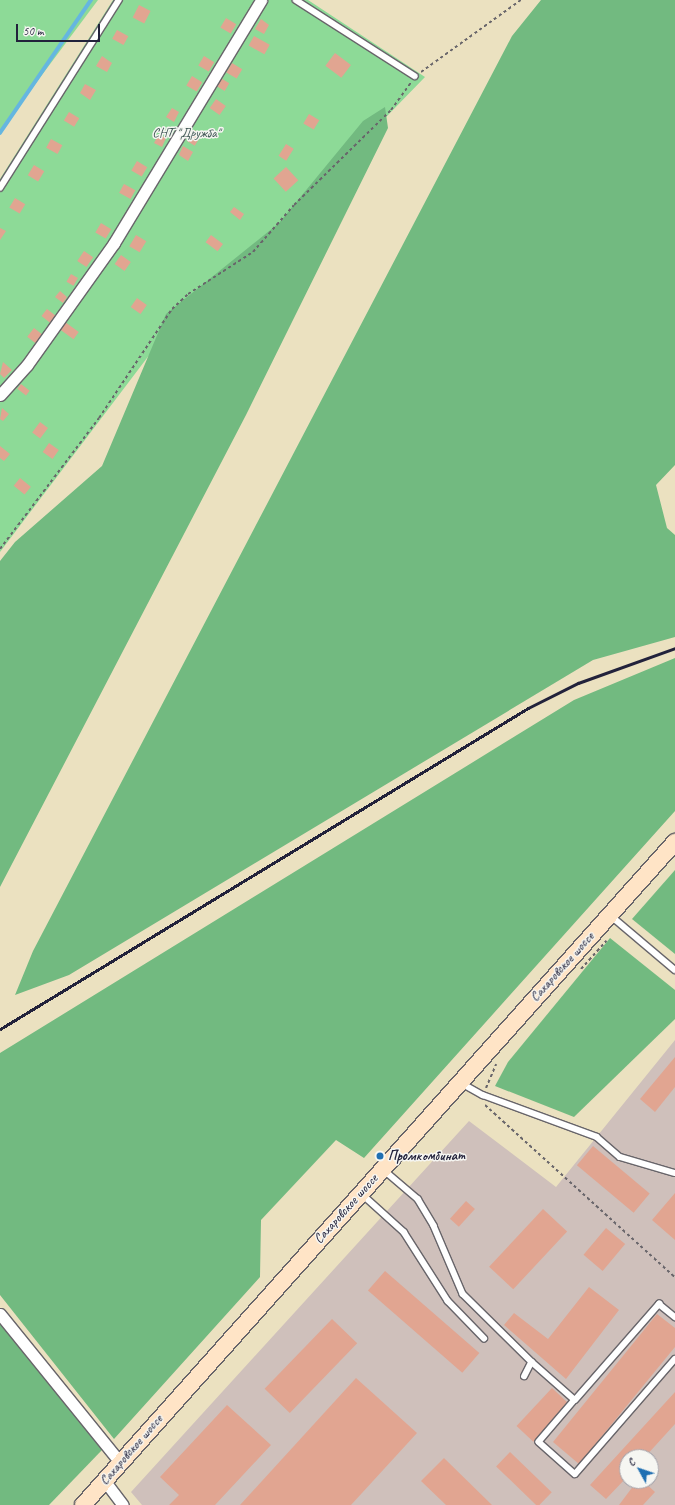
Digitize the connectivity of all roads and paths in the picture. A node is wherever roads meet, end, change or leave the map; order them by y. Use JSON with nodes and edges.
{"nodes":[{"id":1,"x":119,"y":0,"type":"edge"},
{"id":2,"x":261,"y":0,"type":"edge"},
{"id":3,"x":296,"y":0,"type":"edge"},
{"id":4,"x":521,"y":0,"type":"edge"},
{"id":5,"x":415,"y":76,"type":"junction"},
{"id":6,"x":0,"y":188,"type":"edge"},
{"id":7,"x":0,"y":395,"type":"edge"},
{"id":8,"x":0,"y":549,"type":"edge"},
{"id":9,"x":675,"y":842,"type":"edge"},
{"id":10,"x":610,"y":915,"type":"junction"},
{"id":11,"x":675,"y":970,"type":"edge"},
{"id":12,"x":459,"y":1081,"type":"junction"},
{"id":13,"x":482,"y":1102,"type":"dead end"},
{"id":14,"x":382,"y":1169,"type":"junction"},
{"id":15,"x":675,"y":1173,"type":"edge"},
{"id":16,"x":360,"y":1192,"type":"junction"},
{"id":17,"x":675,"y":1277,"type":"edge"},
{"id":18,"x":0,"y":1314,"type":"edge"},
{"id":19,"x":675,"y":1317,"type":"edge"},
{"id":20,"x":484,"y":1338,"type":"dead end"},
{"id":21,"x":675,"y":1359,"type":"edge"},
{"id":22,"x":532,"y":1362,"type":"junction"},
{"id":23,"x":525,"y":1376,"type":"dead end"},
{"id":24,"x":575,"y":1400,"type":"junction"},
{"id":25,"x":120,"y":1462,"type":"junction"},
{"id":26,"x":104,"y":1480,"type":"junction"},
{"id":27,"x":83,"y":1505,"type":"edge"},
{"id":28,"x":124,"y":1505,"type":"edge"}],
"edges":[{"from":1,"to":6,"type":"lane"},
{"from":2,"to":7,"type":"street"},
{"from":3,"to":5,"type":"lane"},
{"from":4,"to":5,"type":"path"},
{"from":5,"to":8,"type":"path"},
{"from":9,"to":10,"type":"main road","name":"Сахаровское шоссе"},
{"from":10,"to":11,"type":"lane"},
{"from":10,"to":12,"type":"main road","name":"Сахаровское шоссе"},
{"from":12,"to":14,"type":"main road","name":"Сахаровское шоссе"},
{"from":12,"to":15,"type":"lane"},
{"from":13,"to":17,"type":"path"},
{"from":14,"to":16,"type":"main road","name":"Сахаровское шоссе"},
{"from":14,"to":22,"type":"lane"},
{"from":16,"to":20,"type":"lane"},
{"from":16,"to":25,"type":"main road","name":"Сахаровское шоссе"},
{"from":18,"to":25,"type":"street"},
{"from":19,"to":24,"type":"lane"},
{"from":21,"to":24,"type":"lane"},
{"from":22,"to":23,"type":"lane"},
{"from":22,"to":24,"type":"lane"},
{"from":25,"to":26,"type":"main road","name":"Сахаровское шоссе"},
{"from":26,"to":27,"type":"main road","name":"Сахаровское шоссе"},
{"from":26,"to":28,"type":"street"}]}
